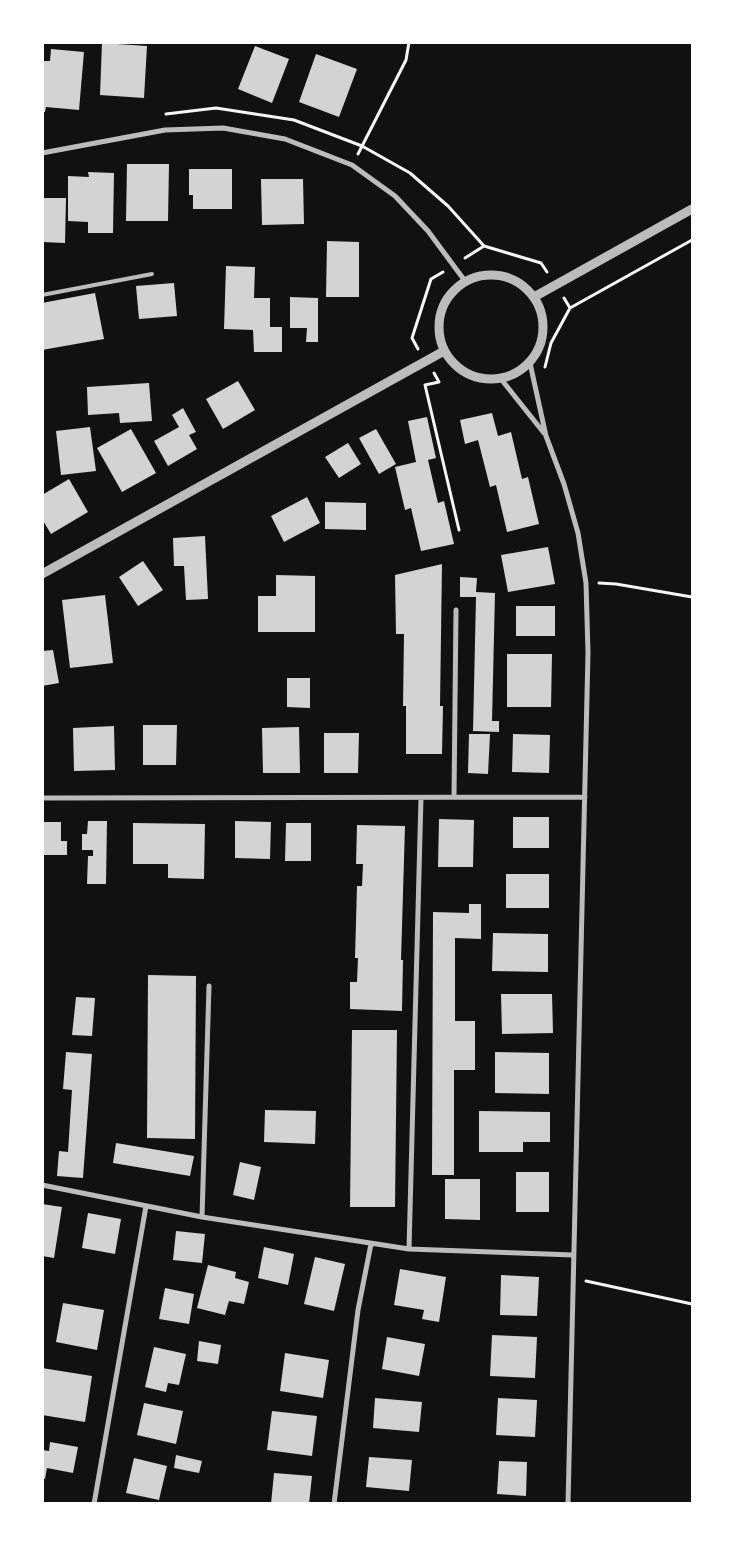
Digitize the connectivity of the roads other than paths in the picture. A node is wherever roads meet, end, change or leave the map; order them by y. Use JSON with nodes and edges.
{"nodes":[{"id":1,"x":42,"y":154,"type":"edge"},
{"id":2,"x":692,"y":209,"type":"edge"},
{"id":3,"x":152,"y":274,"type":"dead end"},
{"id":4,"x":465,"y":281,"type":"junction"},
{"id":5,"x":42,"y":295,"type":"edge"},
{"id":6,"x":534,"y":296,"type":"junction"},
{"id":7,"x":444,"y":350,"type":"junction"},
{"id":8,"x":530,"y":363,"type":"junction"},
{"id":9,"x":501,"y":379,"type":"junction"},
{"id":10,"x":546,"y":436,"type":"junction"},
{"id":11,"x":42,"y":574,"type":"edge"},
{"id":12,"x":456,"y":610,"type":"dead end"},
{"id":13,"x":454,"y":797,"type":"junction"},
{"id":14,"x":585,"y":797,"type":"junction"},
{"id":15,"x":42,"y":798,"type":"edge"},
{"id":16,"x":422,"y":798,"type":"junction"},
{"id":17,"x":209,"y":986,"type":"dead end"},
{"id":18,"x":42,"y":1185,"type":"edge"},
{"id":19,"x":146,"y":1206,"type":"junction"},
{"id":20,"x":202,"y":1217,"type":"junction"},
{"id":21,"x":371,"y":1244,"type":"junction"},
{"id":22,"x":409,"y":1250,"type":"junction"},
{"id":23,"x":573,"y":1255,"type":"junction"},
{"id":24,"x":94,"y":1504,"type":"edge"},
{"id":25,"x":334,"y":1504,"type":"edge"},
{"id":26,"x":568,"y":1504,"type":"edge"}],
"edges":[{"from":1,"to":4,"type":"street"},
{"from":2,"to":6,"type":"street"},
{"from":3,"to":5,"type":"lane"},
{"from":4,"to":6,"type":"street"},
{"from":4,"to":7,"type":"street"},
{"from":6,"to":8,"type":"street"},
{"from":7,"to":9,"type":"street"},
{"from":7,"to":11,"type":"street"},
{"from":8,"to":9,"type":"street"},
{"from":8,"to":10,"type":"street"},
{"from":9,"to":10,"type":"street"},
{"from":10,"to":14,"type":"street"},
{"from":12,"to":13,"type":"street"},
{"from":13,"to":14,"type":"street"},
{"from":13,"to":16,"type":"street"},
{"from":14,"to":23,"type":"street"},
{"from":15,"to":16,"type":"street"},
{"from":16,"to":22,"type":"street"},
{"from":17,"to":20,"type":"street"},
{"from":18,"to":19,"type":"street"},
{"from":19,"to":20,"type":"street"},
{"from":19,"to":24,"type":"street"},
{"from":20,"to":21,"type":"street"},
{"from":21,"to":22,"type":"street"},
{"from":21,"to":25,"type":"street"},
{"from":22,"to":23,"type":"street"},
{"from":23,"to":26,"type":"street"}]}
